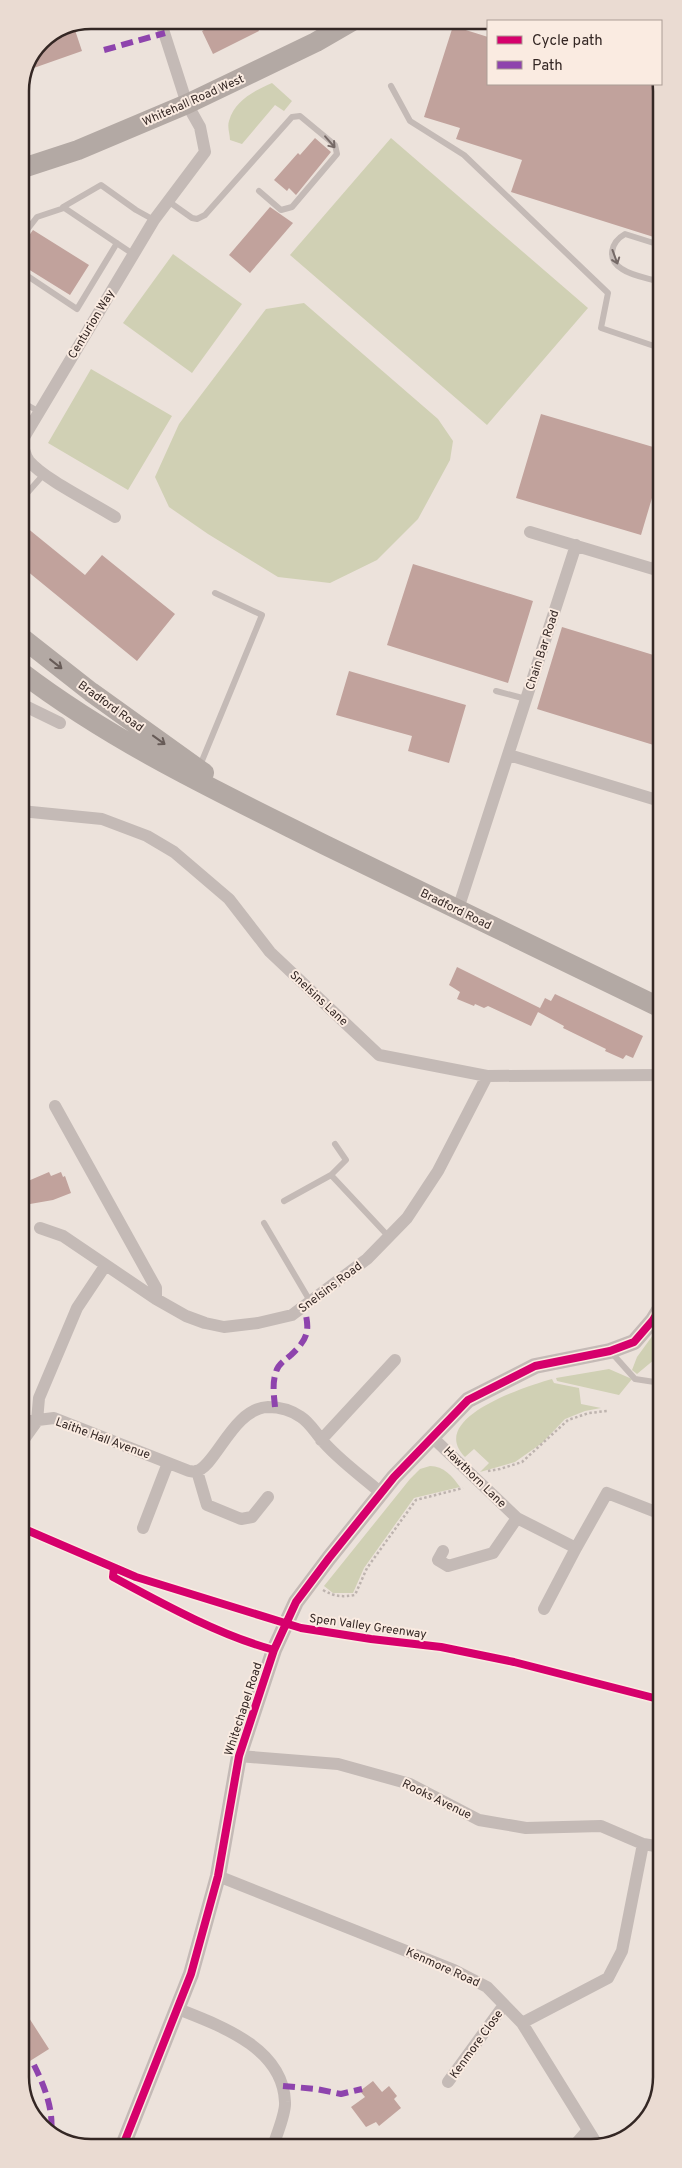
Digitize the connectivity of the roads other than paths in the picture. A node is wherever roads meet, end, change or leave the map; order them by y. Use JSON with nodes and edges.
{"nodes":[{"id":1,"x":163,"y":29,"type":"edge"},
{"id":2,"x":338,"y":29,"type":"edge"},
{"id":3,"x":391,"y":86,"type":"dead end"},
{"id":4,"x":187,"y":104,"type":"junction"},
{"id":5,"x":29,"y":166,"type":"edge"},
{"id":6,"x":259,"y":192,"type":"dead end"},
{"id":7,"x":168,"y":201,"type":"junction"},
{"id":8,"x":64,"y":208,"type":"junction"},
{"id":9,"x":154,"y":220,"type":"junction"},
{"id":10,"x":29,"y":228,"type":"edge"},
{"id":11,"x":653,"y":242,"type":"edge"},
{"id":12,"x":117,"y":243,"type":"junction"},
{"id":13,"x":133,"y":254,"type":"junction"},
{"id":14,"x":29,"y":277,"type":"edge"},
{"id":15,"x":653,"y":280,"type":"edge"},
{"id":16,"x":653,"y":346,"type":"edge"},
{"id":17,"x":29,"y":406,"type":"edge"},
{"id":18,"x":38,"y":411,"type":"junction"},
{"id":19,"x":29,"y":429,"type":"edge"},
{"id":20,"x":29,"y":461,"type":"edge"},
{"id":21,"x":44,"y":474,"type":"junction"},
{"id":22,"x":29,"y":491,"type":"edge"},
{"id":23,"x":114,"y":516,"type":"dead end"},
{"id":24,"x":530,"y":532,"type":"dead end"},
{"id":25,"x":576,"y":545,"type":"junction"},
{"id":26,"x":653,"y":569,"type":"edge"},
{"id":27,"x":215,"y":593,"type":"dead end"},
{"id":28,"x":29,"y":643,"type":"edge"},
{"id":29,"x":29,"y":678,"type":"edge"},
{"id":30,"x":496,"y":692,"type":"dead end"},
{"id":31,"x":526,"y":699,"type":"junction"},
{"id":32,"x":29,"y":708,"type":"edge"},
{"id":33,"x":60,"y":723,"type":"dead end"},
{"id":34,"x":509,"y":754,"type":"junction"},
{"id":35,"x":198,"y":769,"type":"junction"},
{"id":36,"x":653,"y":799,"type":"edge"},
{"id":37,"x":252,"y":808,"type":"junction"},
{"id":38,"x":29,"y":812,"type":"edge"},
{"id":39,"x":458,"y":909,"type":"junction"},
{"id":40,"x":653,"y":1004,"type":"edge"},
{"id":41,"x":487,"y":1076,"type":"junction"},
{"id":42,"x":653,"y":1076,"type":"edge"},
{"id":43,"x":55,"y":1106,"type":"dead end"},
{"id":44,"x":335,"y":1144,"type":"dead end"},
{"id":45,"x":331,"y":1175,"type":"junction"},
{"id":46,"x":284,"y":1201,"type":"dead end"},
{"id":47,"x":264,"y":1223,"type":"dead end"},
{"id":48,"x":40,"y":1228,"type":"dead end"},
{"id":49,"x":389,"y":1237,"type":"junction"},
{"id":50,"x":106,"y":1266,"type":"junction"},
{"id":51,"x":156,"y":1299,"type":"junction"},
{"id":52,"x":311,"y":1302,"type":"junction"},
{"id":53,"x":653,"y":1320,"type":"edge"},
{"id":54,"x":610,"y":1351,"type":"junction"},
{"id":55,"x":395,"y":1360,"type":"dead end"},
{"id":56,"x":653,"y":1382,"type":"edge"},
{"id":57,"x":37,"y":1421,"type":"junction"},
{"id":58,"x":29,"y":1422,"type":"edge"},
{"id":59,"x":29,"y":1432,"type":"edge"},
{"id":60,"x":432,"y":1437,"type":"junction"},
{"id":61,"x":321,"y":1440,"type":"junction"},
{"id":62,"x":168,"y":1463,"type":"junction"},
{"id":63,"x":197,"y":1471,"type":"junction"},
{"id":64,"x":381,"y":1493,"type":"junction"},
{"id":65,"x":268,"y":1498,"type":"dead end"},
{"id":66,"x":653,"y":1511,"type":"edge"},
{"id":67,"x":517,"y":1518,"type":"junction"},
{"id":68,"x":143,"y":1528,"type":"dead end"},
{"id":69,"x":576,"y":1548,"type":"junction"},
{"id":70,"x":443,"y":1551,"type":"dead end"},
{"id":71,"x":544,"y":1609,"type":"dead end"},
{"id":72,"x":239,"y":1756,"type":"junction"},
{"id":73,"x":644,"y":1844,"type":"junction"},
{"id":74,"x":653,"y":1846,"type":"edge"},
{"id":75,"x":218,"y":1876,"type":"junction"},
{"id":76,"x":504,"y":2005,"type":"junction"},
{"id":77,"x":178,"y":2009,"type":"junction"},
{"id":78,"x":522,"y":2023,"type":"junction"},
{"id":79,"x":448,"y":2082,"type":"dead end"},
{"id":80,"x":588,"y":2130,"type":"junction"},
{"id":81,"x":126,"y":2139,"type":"edge"},
{"id":82,"x":275,"y":2139,"type":"edge"},
{"id":83,"x":580,"y":2139,"type":"edge"},
{"id":84,"x":594,"y":2139,"type":"edge"}],
"edges":[{"from":1,"to":4,"type":"street","name":"Centurion Way"},
{"from":2,"to":4,"type":"main road","name":"Whitehall Road West"},
{"from":3,"to":16,"type":"lane"},
{"from":4,"to":5,"type":"main road","name":"Whitehall Road West"},
{"from":4,"to":7,"type":"street","name":"Centurion Way"},
{"from":7,"to":6,"type":"lane","one_way":true},
{"from":7,"to":9,"type":"street","name":"Centurion Way"},
{"from":8,"to":9,"type":"lane"},
{"from":8,"to":10,"type":"lane"},
{"from":8,"to":12,"type":"lane"},
{"from":9,"to":13,"type":"street","name":"Centurion Way"},
{"from":11,"to":15,"type":"lane","one_way":true},
{"from":12,"to":13,"type":"lane"},
{"from":12,"to":14,"type":"lane"},
{"from":13,"to":18,"type":"street","name":"Centurion Way"},
{"from":17,"to":18,"type":"lane"},
{"from":18,"to":19,"type":"street","name":"Centurion Way"},
{"from":20,"to":21,"type":"street","name":"Centurion Way"},
{"from":21,"to":22,"type":"lane"},
{"from":21,"to":23,"type":"street","name":"Centurion Way"},
{"from":24,"to":25,"type":"street"},
{"from":25,"to":26,"type":"street"},
{"from":25,"to":31,"type":"street","name":"Chain Bar Road"},
{"from":27,"to":35,"type":"lane"},
{"from":28,"to":35,"type":"main road","name":"Bradford Road","one_way":true},
{"from":29,"to":37,"type":"main road","name":"Bradford Road"},
{"from":30,"to":31,"type":"lane"},
{"from":31,"to":34,"type":"street","name":"Chain Bar Road"},
{"from":32,"to":33,"type":"street"},
{"from":34,"to":36,"type":"street"},
{"from":34,"to":39,"type":"street","name":"Chain Bar Road"},
{"from":35,"to":37,"type":"main road","name":"Bradford Road"},
{"from":37,"to":39,"type":"main road","name":"Bradford Road"},
{"from":38,"to":41,"type":"street","name":"Snelsins Lane"},
{"from":39,"to":40,"type":"main road","name":"Bradford Road"},
{"from":41,"to":42,"type":"street","name":"Snelsins Lane"},
{"from":41,"to":49,"type":"street","name":"Snelsins Road"},
{"from":43,"to":51,"type":"street"},
{"from":44,"to":45,"type":"lane"},
{"from":45,"to":46,"type":"lane"},
{"from":45,"to":49,"type":"lane"},
{"from":47,"to":52,"type":"lane"},
{"from":48,"to":50,"type":"street","name":"Snelsins Road"},
{"from":49,"to":52,"type":"street","name":"Snelsins Road"},
{"from":50,"to":51,"type":"street","name":"Snelsins Road"},
{"from":50,"to":57,"type":"street","name":"Laithe Hall Avenue"},
{"from":51,"to":52,"type":"street","name":"Snelsins Road"},
{"from":53,"to":54,"type":"street","name":"Whitechapel Road"},
{"from":54,"to":56,"type":"lane"},
{"from":54,"to":60,"type":"street","name":"Whitechapel Road"},
{"from":55,"to":61,"type":"street"},
{"from":57,"to":58,"type":"street","name":"Laithe Hall Avenue"},
{"from":57,"to":59,"type":"street","name":"Laithe Hall Avenue"},
{"from":57,"to":62,"type":"street","name":"Laithe Hall Avenue"},
{"from":60,"to":64,"type":"street","name":"Whitechapel Road"},
{"from":60,"to":67,"type":"street","name":"Hawthorn Lane"},
{"from":61,"to":63,"type":"street"},
{"from":61,"to":64,"type":"street"},
{"from":62,"to":63,"type":"street","name":"Laithe Hall Avenue"},
{"from":62,"to":68,"type":"street"},
{"from":63,"to":65,"type":"street"},
{"from":64,"to":72,"type":"street","name":"Whitechapel Road"},
{"from":66,"to":69,"type":"street"},
{"from":67,"to":69,"type":"street","name":"Hawthorn Lane"},
{"from":67,"to":70,"type":"street","name":"Hawthorn Lane"},
{"from":69,"to":71,"type":"street"},
{"from":72,"to":73,"type":"street","name":"Rooks Avenue"},
{"from":72,"to":75,"type":"street","name":"Whitechapel Road"},
{"from":73,"to":74,"type":"street","name":"Rooks Avenue"},
{"from":73,"to":78,"type":"street"},
{"from":75,"to":76,"type":"street","name":"Kenmore Road"},
{"from":75,"to":77,"type":"street","name":"Whitechapel Road"},
{"from":76,"to":78,"type":"street","name":"Kenmore Road"},
{"from":76,"to":79,"type":"street","name":"Kenmore Close"},
{"from":77,"to":81,"type":"street","name":"Whitechapel Road"},
{"from":77,"to":82,"type":"street"},
{"from":78,"to":80,"type":"street","name":"Kenmore Road"},
{"from":80,"to":83,"type":"street"},
{"from":80,"to":84,"type":"street","name":"Kenmore Road"}]}
